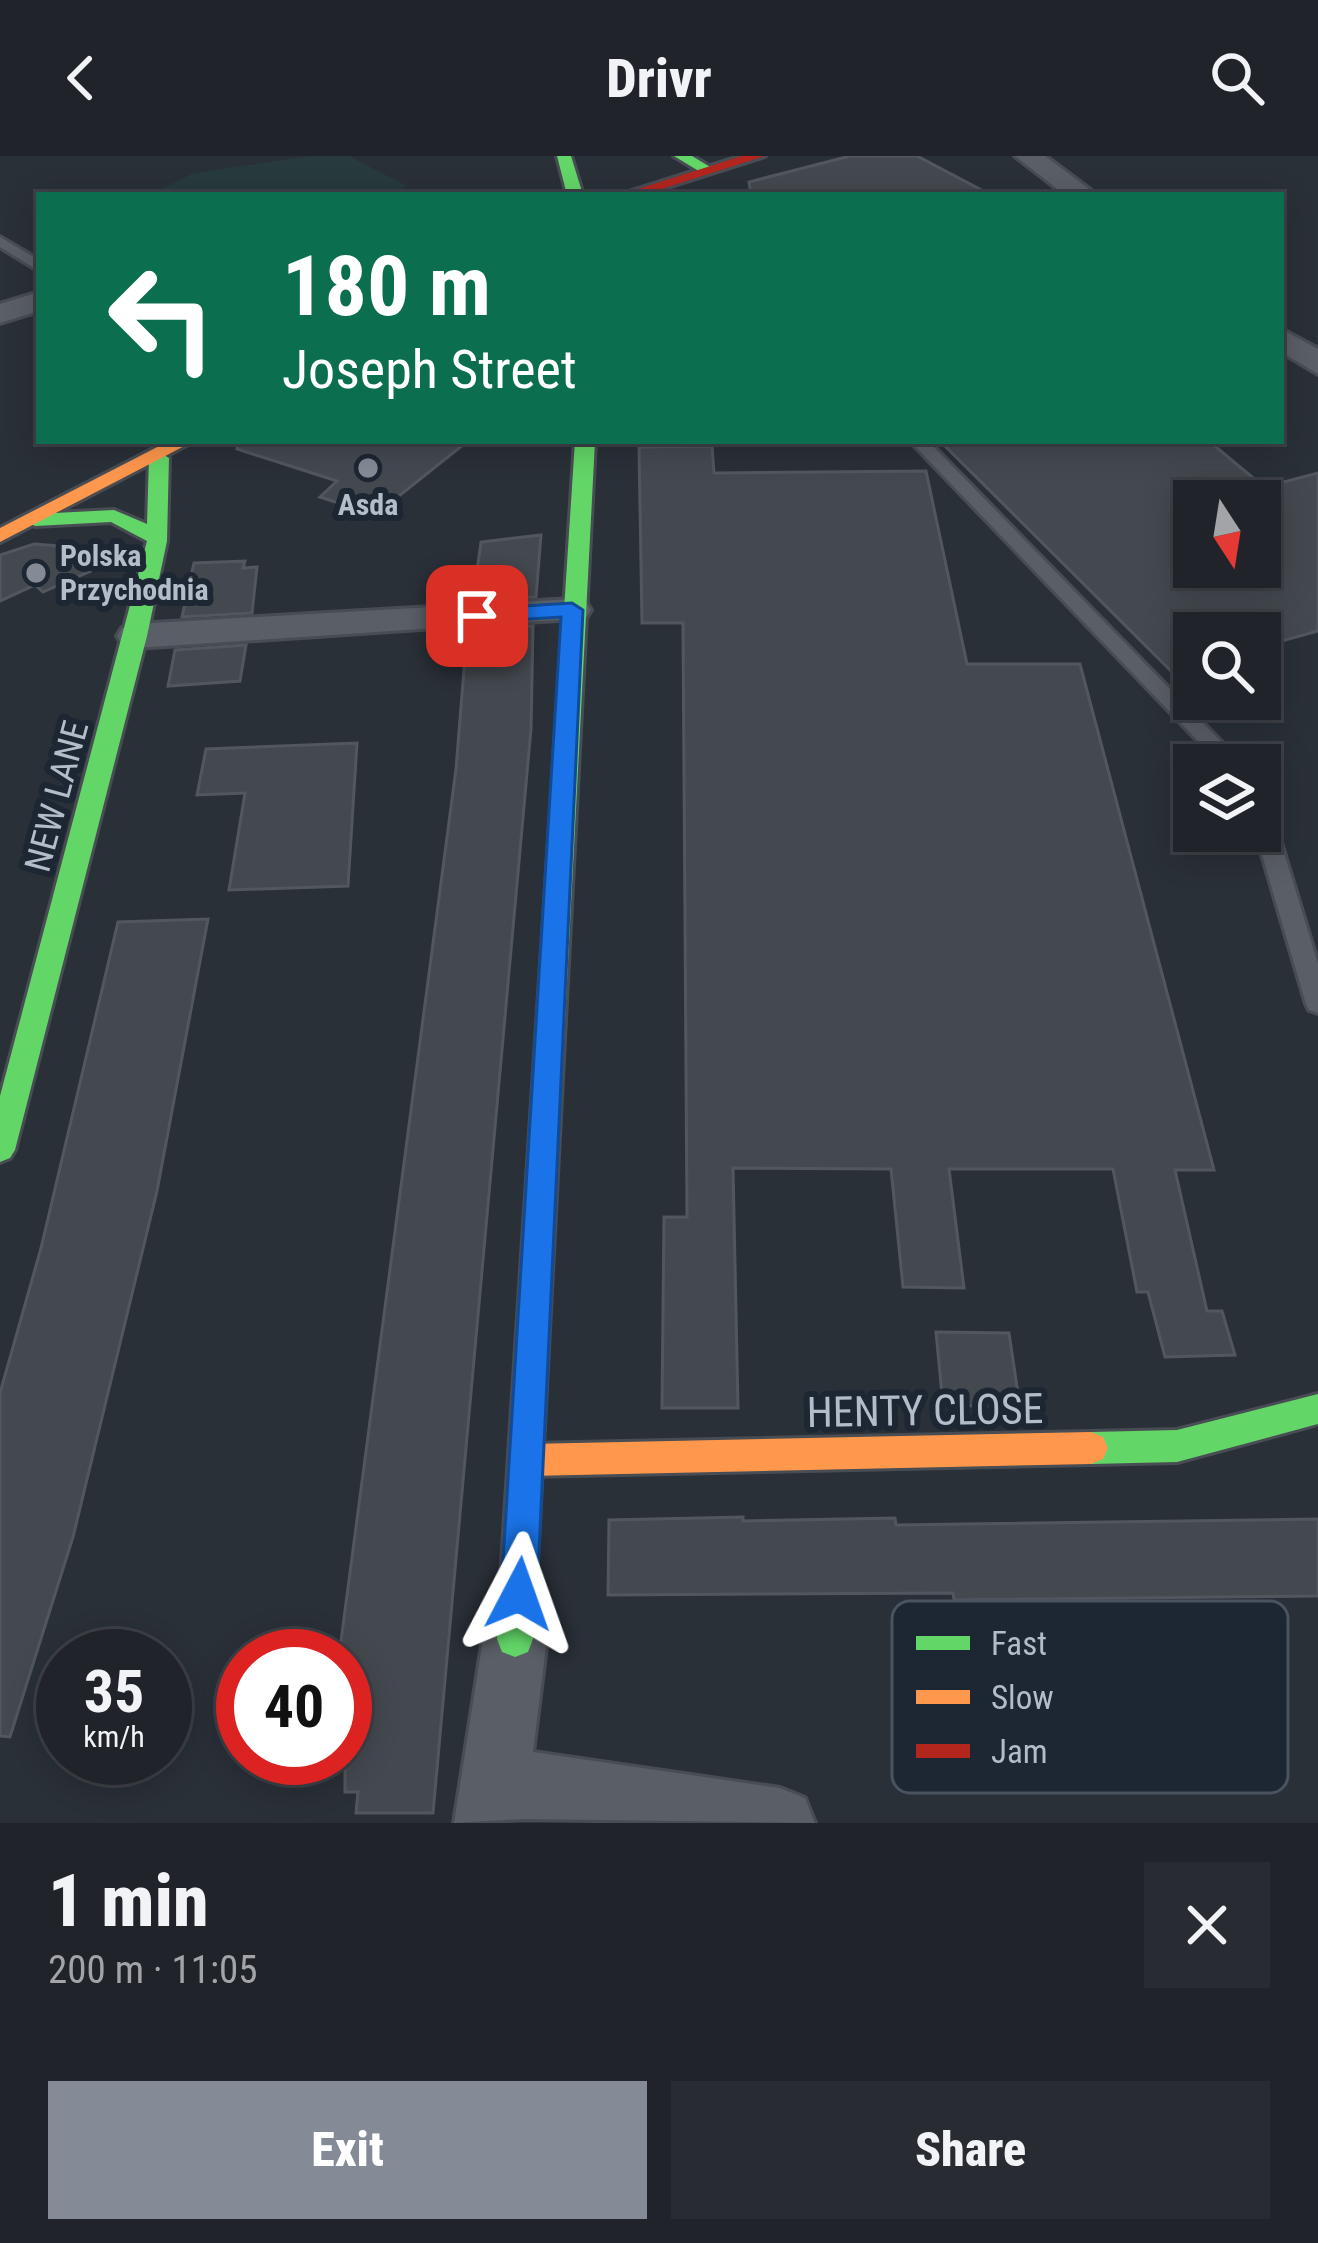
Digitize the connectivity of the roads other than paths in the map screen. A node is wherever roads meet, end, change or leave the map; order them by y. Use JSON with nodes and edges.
{"nodes":[{"id":1,"x":563,"y":156,"type":"edge"},
{"id":2,"x":681,"y":156,"type":"edge"},
{"id":3,"x":758,"y":156,"type":"edge"},
{"id":4,"x":1028,"y":156,"type":"edge"},
{"id":5,"x":707,"y":170,"type":"junction"},
{"id":6,"x":573,"y":192,"type":"edge"},
{"id":7,"x":637,"y":192,"type":"edge"},
{"id":8,"x":1078,"y":192,"type":"edge"},
{"id":9,"x":0,"y":241,"type":"edge"},
{"id":10,"x":36,"y":265,"type":"edge"},
{"id":11,"x":36,"y":302,"type":"edge"},
{"id":12,"x":0,"y":314,"type":"edge"},
{"id":13,"x":1284,"y":340,"type":"edge"},
{"id":14,"x":1318,"y":364,"type":"edge"},
{"id":15,"x":180,"y":444,"type":"edge"},
{"id":16,"x":585,"y":444,"type":"edge"},
{"id":17,"x":921,"y":444,"type":"edge"},
{"id":18,"x":159,"y":458,"type":"junction"},
{"id":19,"x":35,"y":520,"type":"junction"},
{"id":20,"x":0,"y":536,"type":"edge"},
{"id":21,"x":157,"y":537,"type":"junction"},
{"id":22,"x":572,"y":610,"type":"junction"},
{"id":23,"x":136,"y":636,"type":"junction"},
{"id":24,"x":1213,"y":744,"type":"edge"},
{"id":25,"x":1273,"y":852,"type":"edge"},
{"id":26,"x":1318,"y":1004,"type":"edge"},
{"id":27,"x":0,"y":1150,"type":"edge"},
{"id":28,"x":1318,"y":1409,"type":"edge"},
{"id":29,"x":528,"y":1460,"type":"junction"},
{"id":30,"x":515,"y":1639,"type":"joint"},
{"id":31,"x":492,"y":1802,"type":"edge"},
{"id":32,"x":779,"y":1823,"type":"edge"}],
"edges":[{"from":1,"to":6,"type":"street"},
{"from":2,"to":5,"type":"street"},
{"from":3,"to":5,"type":"street"},
{"from":4,"to":8,"type":"street"},
{"from":5,"to":7,"type":"street"},
{"from":9,"to":10,"type":"lane"},
{"from":11,"to":12,"type":"street"},
{"from":13,"to":14,"type":"street"},
{"from":15,"to":18,"type":"street"},
{"from":16,"to":22,"type":"street"},
{"from":17,"to":24,"type":"lane"},
{"from":18,"to":19,"type":"street"},
{"from":18,"to":21,"type":"street","name":"NEW LANE"},
{"from":19,"to":20,"type":"street"},
{"from":19,"to":21,"type":"street"},
{"from":21,"to":23,"type":"street","name":"NEW LANE"},
{"from":22,"to":23,"type":"street"},
{"from":22,"to":29,"type":"street"},
{"from":23,"to":27,"type":"street","name":"NEW LANE"},
{"from":25,"to":26,"type":"lane"},
{"from":28,"to":29,"type":"street","name":"HENTY CLOSE"},
{"from":29,"to":30,"type":"street"},
{"from":30,"to":31,"type":"street"},
{"from":31,"to":32,"type":"street"}]}
